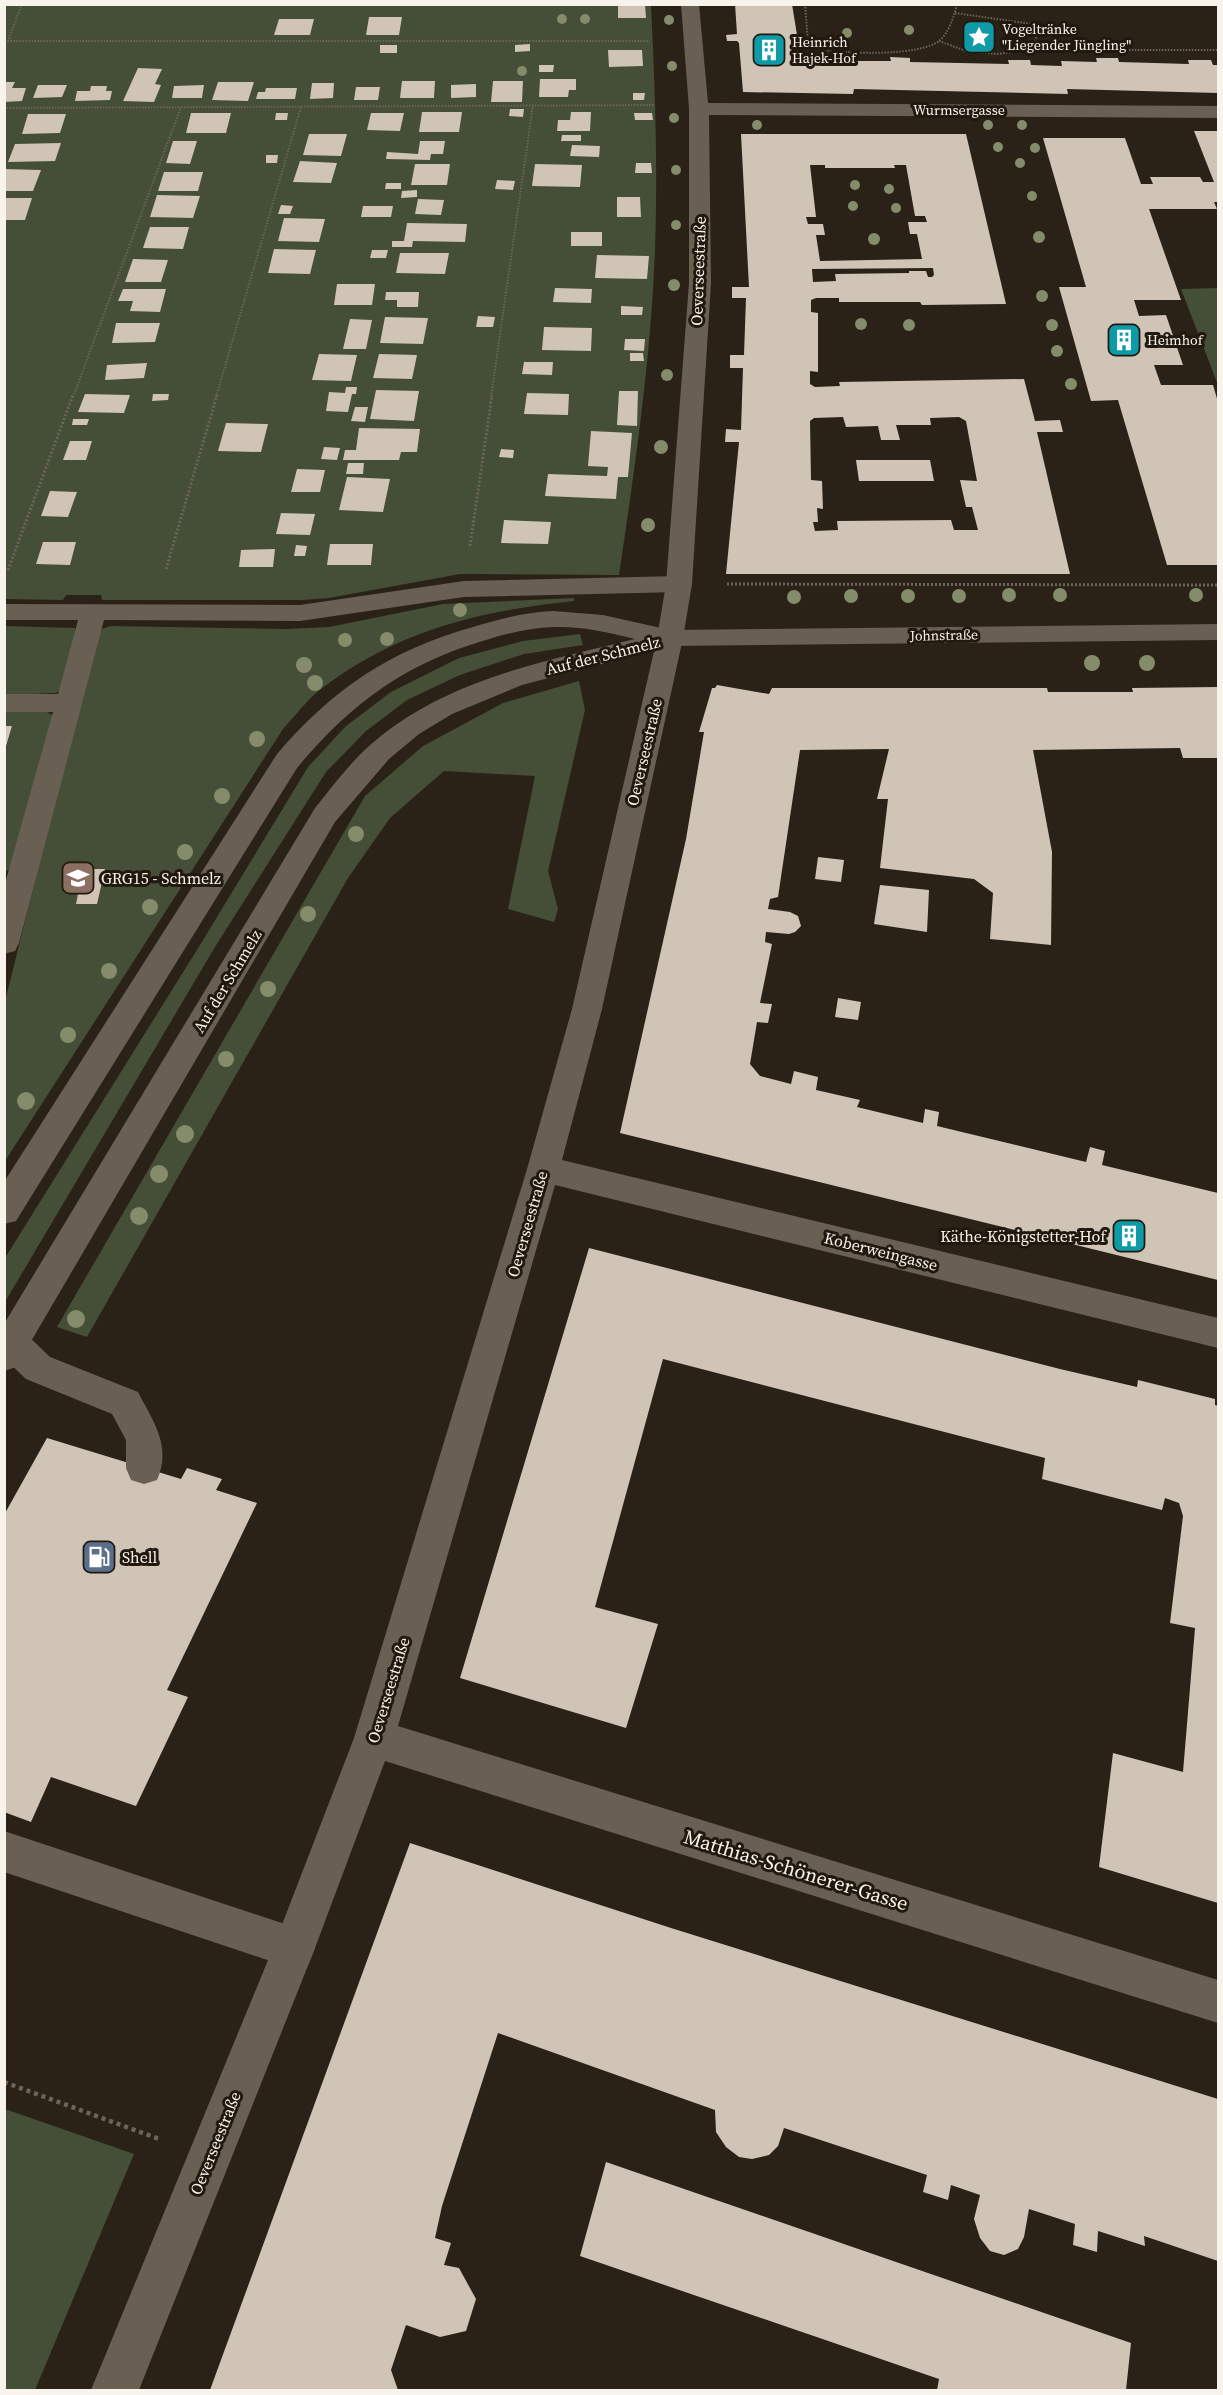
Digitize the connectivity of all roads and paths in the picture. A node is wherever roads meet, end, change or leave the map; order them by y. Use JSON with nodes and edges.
{"nodes":[{"id":1,"x":22,"y":4,"type":"edge"},
{"id":2,"x":690,"y":4,"type":"edge"},
{"id":3,"x":805,"y":4,"type":"edge"},
{"id":4,"x":957,"y":4,"type":"edge"},
{"id":5,"x":955,"y":13,"type":"junction"},
{"id":6,"x":694,"y":41,"type":"junction"},
{"id":7,"x":939,"y":41,"type":"junction"},
{"id":8,"x":1031,"y":50,"type":"junction"},
{"id":9,"x":1218,"y":50,"type":"edge"},
{"id":10,"x":533,"y":105,"type":"junction"},
{"id":11,"x":180,"y":107,"type":"junction"},
{"id":12,"x":301,"y":107,"type":"junction"},
{"id":13,"x":4,"y":108,"type":"edge"},
{"id":14,"x":699,"y":109,"type":"junction"},
{"id":15,"x":1218,"y":112,"type":"edge"},
{"id":16,"x":8,"y":571,"type":"dead end"},
{"id":17,"x":679,"y":584,"type":"junction"},
{"id":18,"x":1218,"y":585,"type":"edge"},
{"id":19,"x":464,"y":589,"type":"junction"},
{"id":20,"x":4,"y":612,"type":"edge"},
{"id":21,"x":93,"y":613,"type":"junction"},
{"id":22,"x":154,"y":613,"type":"junction"},
{"id":23,"x":1218,"y":632,"type":"edge"},
{"id":24,"x":670,"y":638,"type":"junction"},
{"id":25,"x":4,"y":703,"type":"edge"},
{"id":26,"x":67,"y":703,"type":"junction"},
{"id":27,"x":4,"y":943,"type":"edge"},
{"id":28,"x":543,"y":1169,"type":"junction"},
{"id":29,"x":4,"y":1211,"type":"edge"},
{"id":30,"x":1218,"y":1333,"type":"edge"},
{"id":31,"x":8,"y":1350,"type":"edge"},
{"id":32,"x":144,"y":1468,"type":"dead end"},
{"id":33,"x":374,"y":1738,"type":"junction"},
{"id":34,"x":4,"y":1851,"type":"edge"},
{"id":35,"x":294,"y":1948,"type":"junction"},
{"id":36,"x":1218,"y":2002,"type":"edge"},
{"id":37,"x":4,"y":2082,"type":"edge"},
{"id":38,"x":209,"y":2157,"type":"junction"},
{"id":39,"x":115,"y":2391,"type":"edge"}],
"edges":[{"from":1,"to":6,"type":"path"},
{"from":2,"to":6,"type":"street","name":"Oeverseestraße"},
{"from":3,"to":7,"type":"path"},
{"from":4,"to":5,"type":"path"},
{"from":5,"to":7,"type":"path"},
{"from":5,"to":8,"type":"path"},
{"from":6,"to":14,"type":"street","name":"Oeverseestraße"},
{"from":7,"to":8,"type":"path"},
{"from":8,"to":9,"type":"path"},
{"from":10,"to":12,"type":"path"},
{"from":10,"to":14,"type":"path"},
{"from":10,"to":19,"type":"path"},
{"from":11,"to":12,"type":"path"},
{"from":11,"to":13,"type":"path"},
{"from":11,"to":16,"type":"path"},
{"from":12,"to":22,"type":"path"},
{"from":14,"to":15,"type":"street","name":"Wurmsergasse"},
{"from":14,"to":17,"type":"street","name":"Oeverseestraße"},
{"from":17,"to":18,"type":"path"},
{"from":17,"to":19,"type":"street"},
{"from":17,"to":24,"type":"street","name":"Oeverseestraße"},
{"from":19,"to":22,"type":"street"},
{"from":20,"to":21,"type":"street"},
{"from":21,"to":22,"type":"street"},
{"from":21,"to":26,"type":"street"},
{"from":23,"to":24,"type":"street","name":"Johnstraße"},
{"from":24,"to":28,"type":"street","name":"Oeverseestraße"},
{"from":24,"to":29,"type":"street","name":"Auf der Schmelz"},
{"from":24,"to":31,"type":"street","name":"Auf der Schmelz"},
{"from":25,"to":26,"type":"street"},
{"from":26,"to":27,"type":"street"},
{"from":28,"to":30,"type":"street","name":"Koberweingasse"},
{"from":28,"to":33,"type":"street","name":"Oeverseestraße"},
{"from":31,"to":32,"type":"street"},
{"from":33,"to":35,"type":"street","name":"Oeverseestraße"},
{"from":33,"to":36,"type":"street","name":"Matthias-Schönerer-Gasse"},
{"from":34,"to":35,"type":"street"},
{"from":35,"to":38,"type":"street","name":"Oeverseestraße"},
{"from":37,"to":38,"type":"path"},
{"from":38,"to":39,"type":"street","name":"Oeverseestraße"}]}
